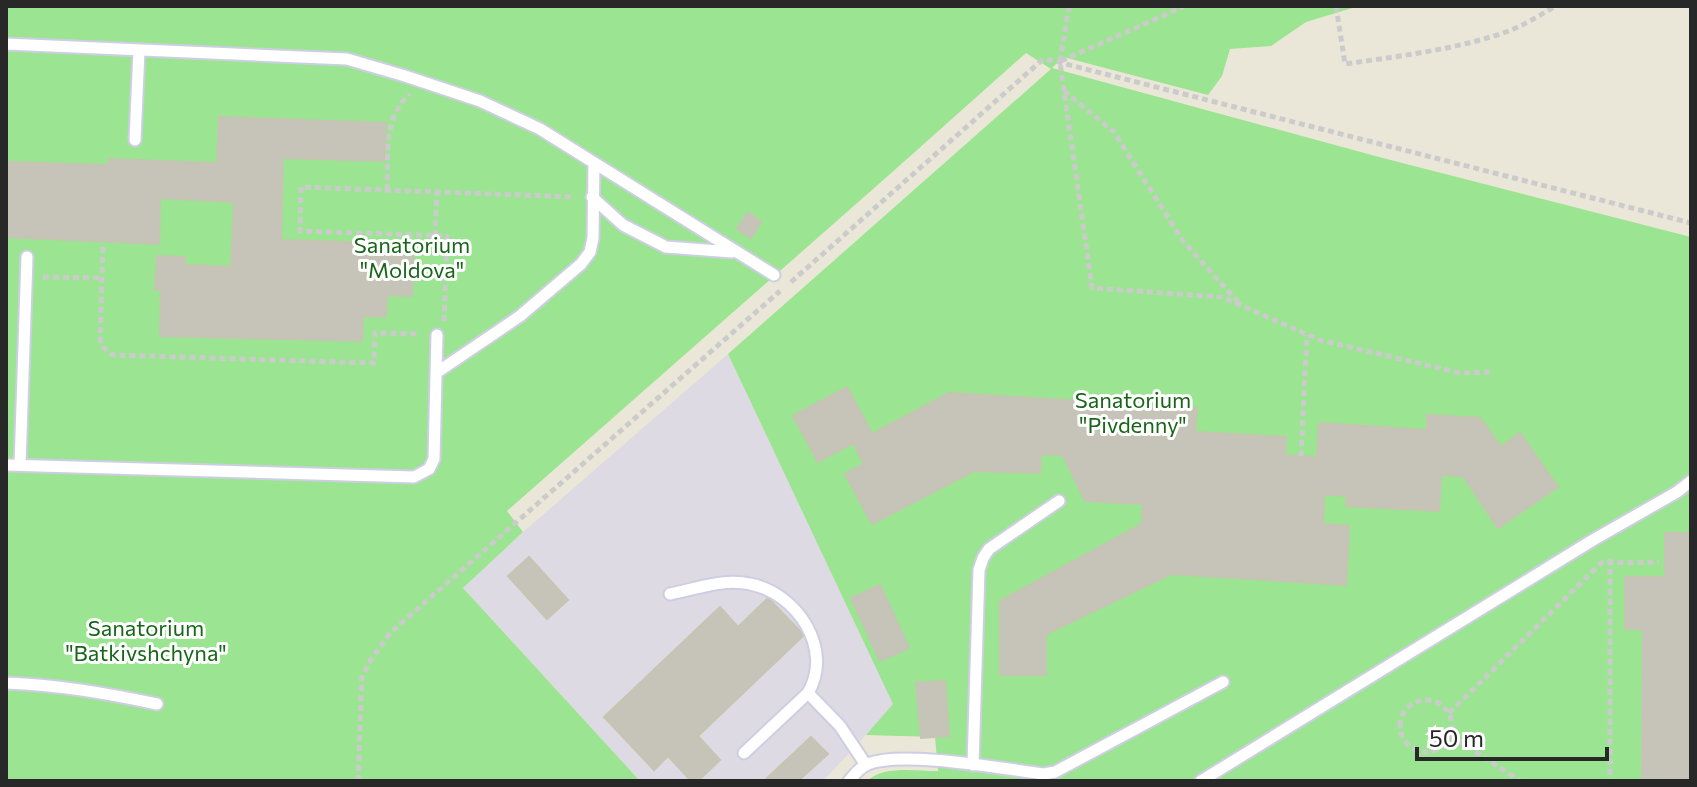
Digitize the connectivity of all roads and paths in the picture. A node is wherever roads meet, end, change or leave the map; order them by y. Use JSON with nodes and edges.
{"nodes":[{"id":1,"x":1069,"y":6,"type":"edge"},
{"id":2,"x":1185,"y":6,"type":"edge"},
{"id":3,"x":1336,"y":6,"type":"edge"},
{"id":4,"x":1556,"y":6,"type":"edge"},
{"id":5,"x":6,"y":44,"type":"edge"},
{"id":6,"x":139,"y":50,"type":"junction"},
{"id":7,"x":1060,"y":62,"type":"junction"},
{"id":8,"x":427,"y":83,"type":"junction"},
{"id":9,"x":1064,"y":91,"type":"junction"},
{"id":10,"x":135,"y":140,"type":"dead end"},
{"id":11,"x":594,"y":163,"type":"junction"},
{"id":12,"x":387,"y":190,"type":"junction"},
{"id":13,"x":437,"y":192,"type":"junction"},
{"id":14,"x":592,"y":197,"type":"junction"},
{"id":15,"x":1691,"y":223,"type":"edge"},
{"id":16,"x":435,"y":236,"type":"junction"},
{"id":17,"x":103,"y":247,"type":"dead end"},
{"id":18,"x":741,"y":254,"type":"junction"},
{"id":19,"x":27,"y":257,"type":"dead end"},
{"id":20,"x":774,"y":275,"type":"dead end"},
{"id":21,"x":26,"y":276,"type":"junction"},
{"id":22,"x":102,"y":278,"type":"junction"},
{"id":23,"x":1238,"y":303,"type":"junction"},
{"id":24,"x":437,"y":335,"type":"junction"},
{"id":25,"x":1307,"y":335,"type":"junction"},
{"id":26,"x":1492,"y":372,"type":"dead end"},
{"id":27,"x":436,"y":373,"type":"junction"},
{"id":28,"x":1301,"y":456,"type":"dead end"},
{"id":29,"x":6,"y":465,"type":"edge"},
{"id":30,"x":20,"y":465,"type":"junction"},
{"id":31,"x":1691,"y":481,"type":"edge"},
{"id":32,"x":1059,"y":501,"type":"dead end"},
{"id":33,"x":1593,"y":540,"type":"junction"},
{"id":34,"x":1610,"y":561,"type":"junction"},
{"id":35,"x":1659,"y":562,"type":"dead end"},
{"id":36,"x":670,"y":594,"type":"dead end"},
{"id":37,"x":1223,"y":682,"type":"dead end"},
{"id":38,"x":6,"y":683,"type":"edge"},
{"id":39,"x":808,"y":693,"type":"junction"},
{"id":40,"x":157,"y":704,"type":"dead end"},
{"id":41,"x":1449,"y":713,"type":"junction"},
{"id":42,"x":1450,"y":735,"type":"junction"},
{"id":43,"x":744,"y":753,"type":"dead end"},
{"id":44,"x":866,"y":765,"type":"junction"},
{"id":45,"x":973,"y":765,"type":"junction"},
{"id":46,"x":358,"y":781,"type":"edge"},
{"id":47,"x":849,"y":781,"type":"edge"},
{"id":48,"x":1201,"y":781,"type":"edge"},
{"id":49,"x":1520,"y":781,"type":"edge"},
{"id":50,"x":1610,"y":781,"type":"edge"}],
"edges":[{"from":1,"to":7,"type":"path"},
{"from":2,"to":7,"type":"path"},
{"from":3,"to":4,"type":"path"},
{"from":5,"to":6,"type":"lane"},
{"from":6,"to":8,"type":"lane"},
{"from":6,"to":10,"type":"lane"},
{"from":7,"to":9,"type":"path"},
{"from":7,"to":15,"type":"path"},
{"from":7,"to":46,"type":"path"},
{"from":8,"to":11,"type":"lane"},
{"from":8,"to":12,"type":"path"},
{"from":9,"to":23,"type":"path"},
{"from":9,"to":23,"type":"path"},
{"from":11,"to":14,"type":"lane"},
{"from":11,"to":18,"type":"lane"},
{"from":12,"to":13,"type":"path"},
{"from":12,"to":16,"type":"path"},
{"from":13,"to":14,"type":"path"},
{"from":13,"to":16,"type":"path"},
{"from":14,"to":18,"type":"lane"},
{"from":14,"to":27,"type":"lane"},
{"from":16,"to":24,"type":"path"},
{"from":17,"to":22,"type":"path"},
{"from":18,"to":20,"type":"lane"},
{"from":19,"to":21,"type":"lane"},
{"from":21,"to":22,"type":"path"},
{"from":21,"to":30,"type":"lane"},
{"from":22,"to":24,"type":"path"},
{"from":23,"to":25,"type":"path"},
{"from":24,"to":27,"type":"lane"},
{"from":25,"to":26,"type":"path"},
{"from":25,"to":28,"type":"path"},
{"from":27,"to":30,"type":"lane"},
{"from":29,"to":30,"type":"lane"},
{"from":31,"to":33,"type":"lane"},
{"from":32,"to":45,"type":"lane"},
{"from":33,"to":34,"type":"path"},
{"from":33,"to":48,"type":"lane"},
{"from":34,"to":35,"type":"path"},
{"from":34,"to":41,"type":"path"},
{"from":34,"to":50,"type":"path"},
{"from":36,"to":39,"type":"lane"},
{"from":37,"to":45,"type":"lane"},
{"from":38,"to":40,"type":"lane"},
{"from":39,"to":43,"type":"lane"},
{"from":39,"to":44,"type":"lane"},
{"from":41,"to":42,"type":"path"},
{"from":41,"to":42,"type":"path"},
{"from":42,"to":49,"type":"path"},
{"from":44,"to":45,"type":"lane"},
{"from":44,"to":47,"type":"lane"}]}
